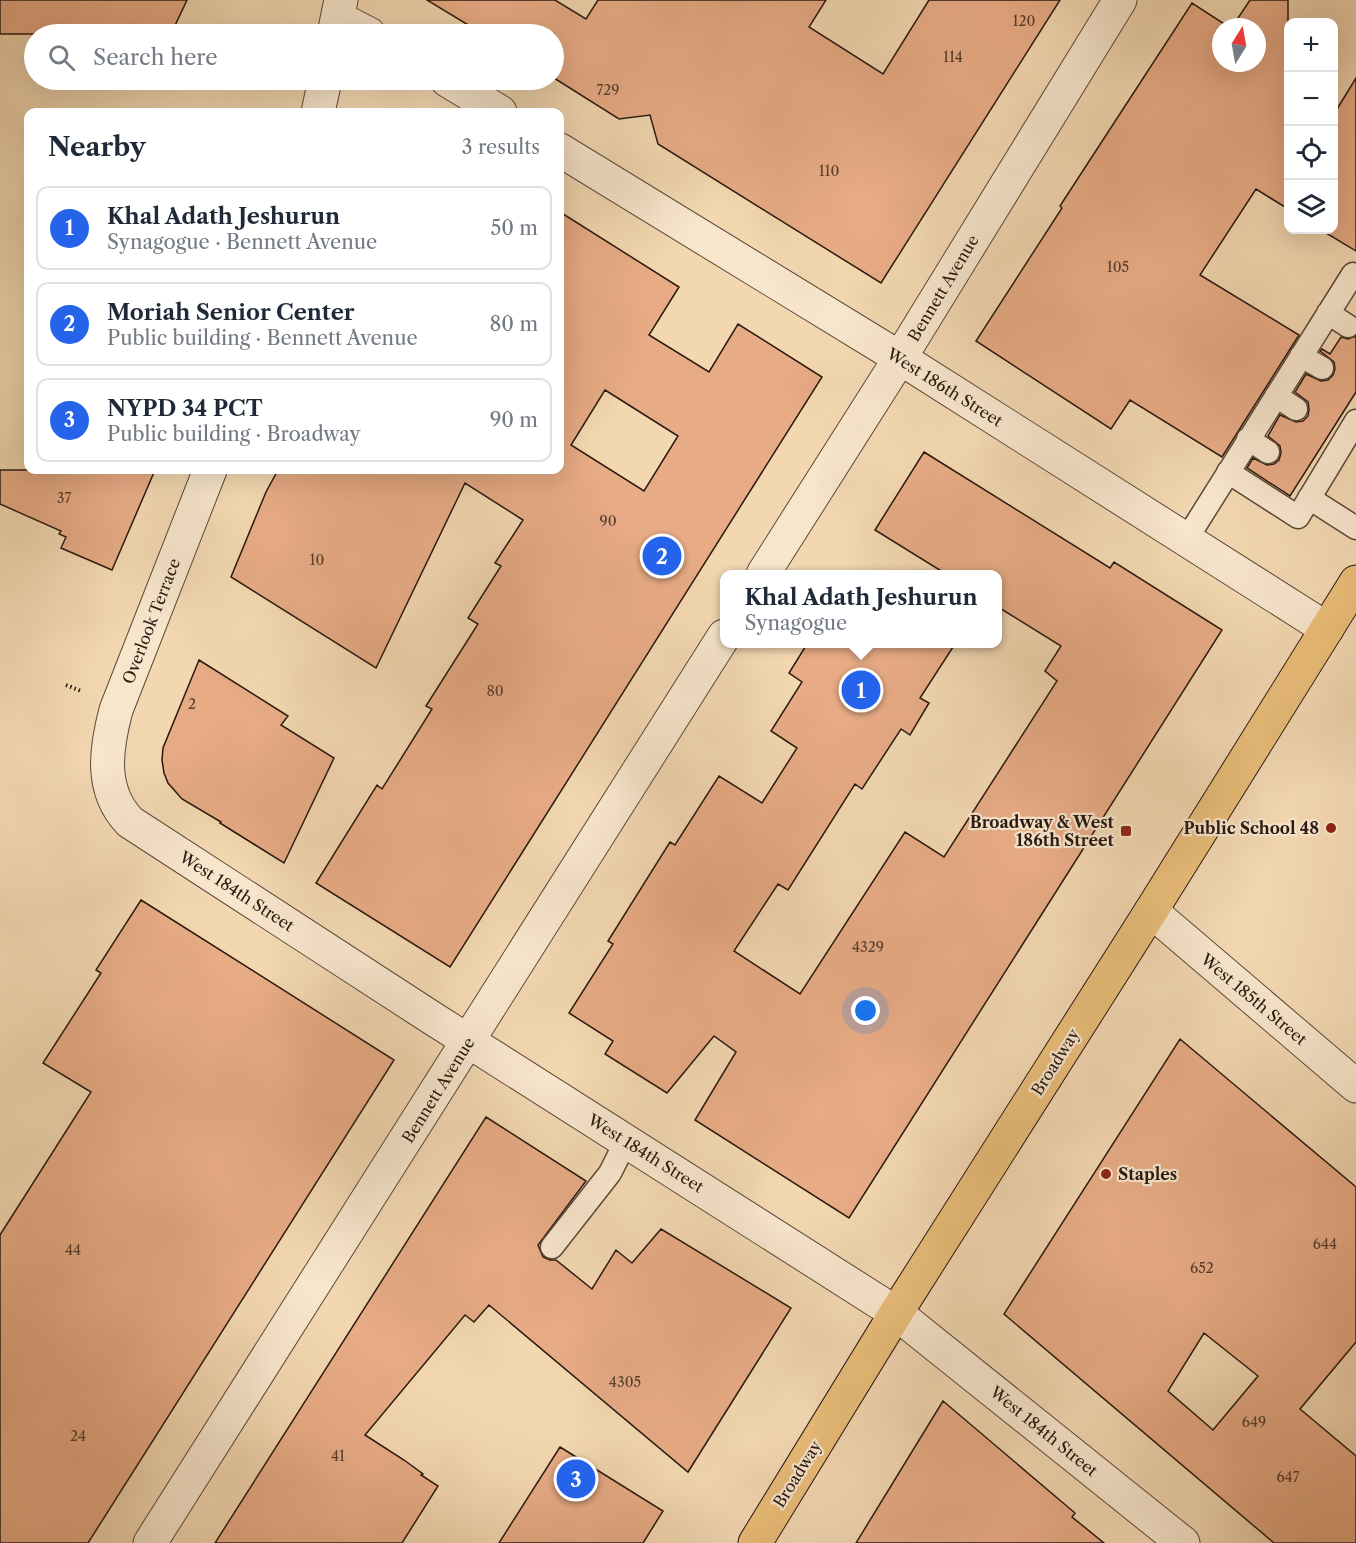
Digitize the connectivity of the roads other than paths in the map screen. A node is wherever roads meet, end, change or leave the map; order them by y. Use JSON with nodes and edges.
{"nodes":[{"id":1,"x":1120,"y":0,"type":"edge"},
{"id":2,"x":323,"y":90,"type":"edge"},
{"id":3,"x":464,"y":90,"type":"edge"},
{"id":4,"x":319,"y":108,"type":"edge"},
{"id":5,"x":493,"y":108,"type":"edge"},
{"id":6,"x":564,"y":152,"type":"edge"},
{"id":7,"x":1356,"y":276,"type":"edge"},
{"id":8,"x":1328,"y":313,"type":"junction"},
{"id":9,"x":1348,"y":326,"type":"dead end"},
{"id":10,"x":1301,"y":356,"type":"junction"},
{"id":11,"x":900,"y":358,"type":"junction"},
{"id":12,"x":1322,"y":368,"type":"dead end"},
{"id":13,"x":1276,"y":396,"type":"junction"},
{"id":14,"x":1296,"y":409,"type":"dead end"},
{"id":15,"x":1344,"y":431,"type":"edge"},
{"id":16,"x":1248,"y":440,"type":"junction"},
{"id":17,"x":1268,"y":452,"type":"dead end"},
{"id":18,"x":1228,"y":472,"type":"junction"},
{"id":19,"x":208,"y":474,"type":"edge"},
{"id":20,"x":1310,"y":486,"type":"junction"},
{"id":21,"x":1356,"y":528,"type":"edge"},
{"id":22,"x":1186,"y":540,"type":"junction"},
{"id":23,"x":766,"y":570,"type":"edge"},
{"id":24,"x":1356,"y":582,"type":"edge"},
{"id":25,"x":1327,"y":629,"type":"junction"},
{"id":26,"x":720,"y":642,"type":"edge"},
{"id":27,"x":107,"y":776,"type":"joint"},
{"id":28,"x":1151,"y":911,"type":"junction"},
{"id":29,"x":469,"y":1041,"type":"junction"},
{"id":30,"x":1356,"y":1086,"type":"edge"},
{"id":31,"x":626,"y":1141,"type":"junction"},
{"id":32,"x":552,"y":1247,"type":"dead end"},
{"id":33,"x":896,"y":1313,"type":"junction"},
{"id":34,"x":150,"y":1543,"type":"edge"},
{"id":35,"x":755,"y":1543,"type":"edge"},
{"id":36,"x":1183,"y":1543,"type":"edge"}],
"edges":[{"from":1,"to":11,"type":"street","name":"Bennett Avenue"},
{"from":2,"to":4,"type":"street"},
{"from":3,"to":5,"type":"street"},
{"from":6,"to":11,"type":"street","name":"West 186th Street"},
{"from":7,"to":8,"type":"lane"},
{"from":8,"to":9,"type":"lane"},
{"from":8,"to":10,"type":"lane"},
{"from":10,"to":12,"type":"lane"},
{"from":10,"to":13,"type":"lane"},
{"from":11,"to":22,"type":"street","name":"West 186th Street"},
{"from":11,"to":23,"type":"street","name":"Bennett Avenue"},
{"from":13,"to":14,"type":"lane"},
{"from":13,"to":16,"type":"lane"},
{"from":15,"to":20,"type":"lane"},
{"from":16,"to":17,"type":"lane"},
{"from":16,"to":18,"type":"lane"},
{"from":18,"to":20,"type":"lane"},
{"from":18,"to":22,"type":"lane"},
{"from":19,"to":27,"type":"street","name":"Overlook Terrace"},
{"from":20,"to":21,"type":"lane"},
{"from":22,"to":25,"type":"street","name":"West 186th Street"},
{"from":24,"to":25,"type":"main road","name":"Broadway"},
{"from":25,"to":28,"type":"main road","name":"Broadway"},
{"from":26,"to":29,"type":"street","name":"Bennett Avenue"},
{"from":27,"to":29,"type":"street","name":"West 184th Street"},
{"from":28,"to":30,"type":"street","name":"West 185th Street"},
{"from":28,"to":33,"type":"main road","name":"Broadway"},
{"from":29,"to":31,"type":"street","name":"West 184th Street"},
{"from":29,"to":34,"type":"street","name":"Bennett Avenue"},
{"from":31,"to":32,"type":"lane"},
{"from":31,"to":33,"type":"street","name":"West 184th Street"},
{"from":33,"to":35,"type":"main road","name":"Broadway"},
{"from":33,"to":36,"type":"street","name":"West 184th Street"}]}
